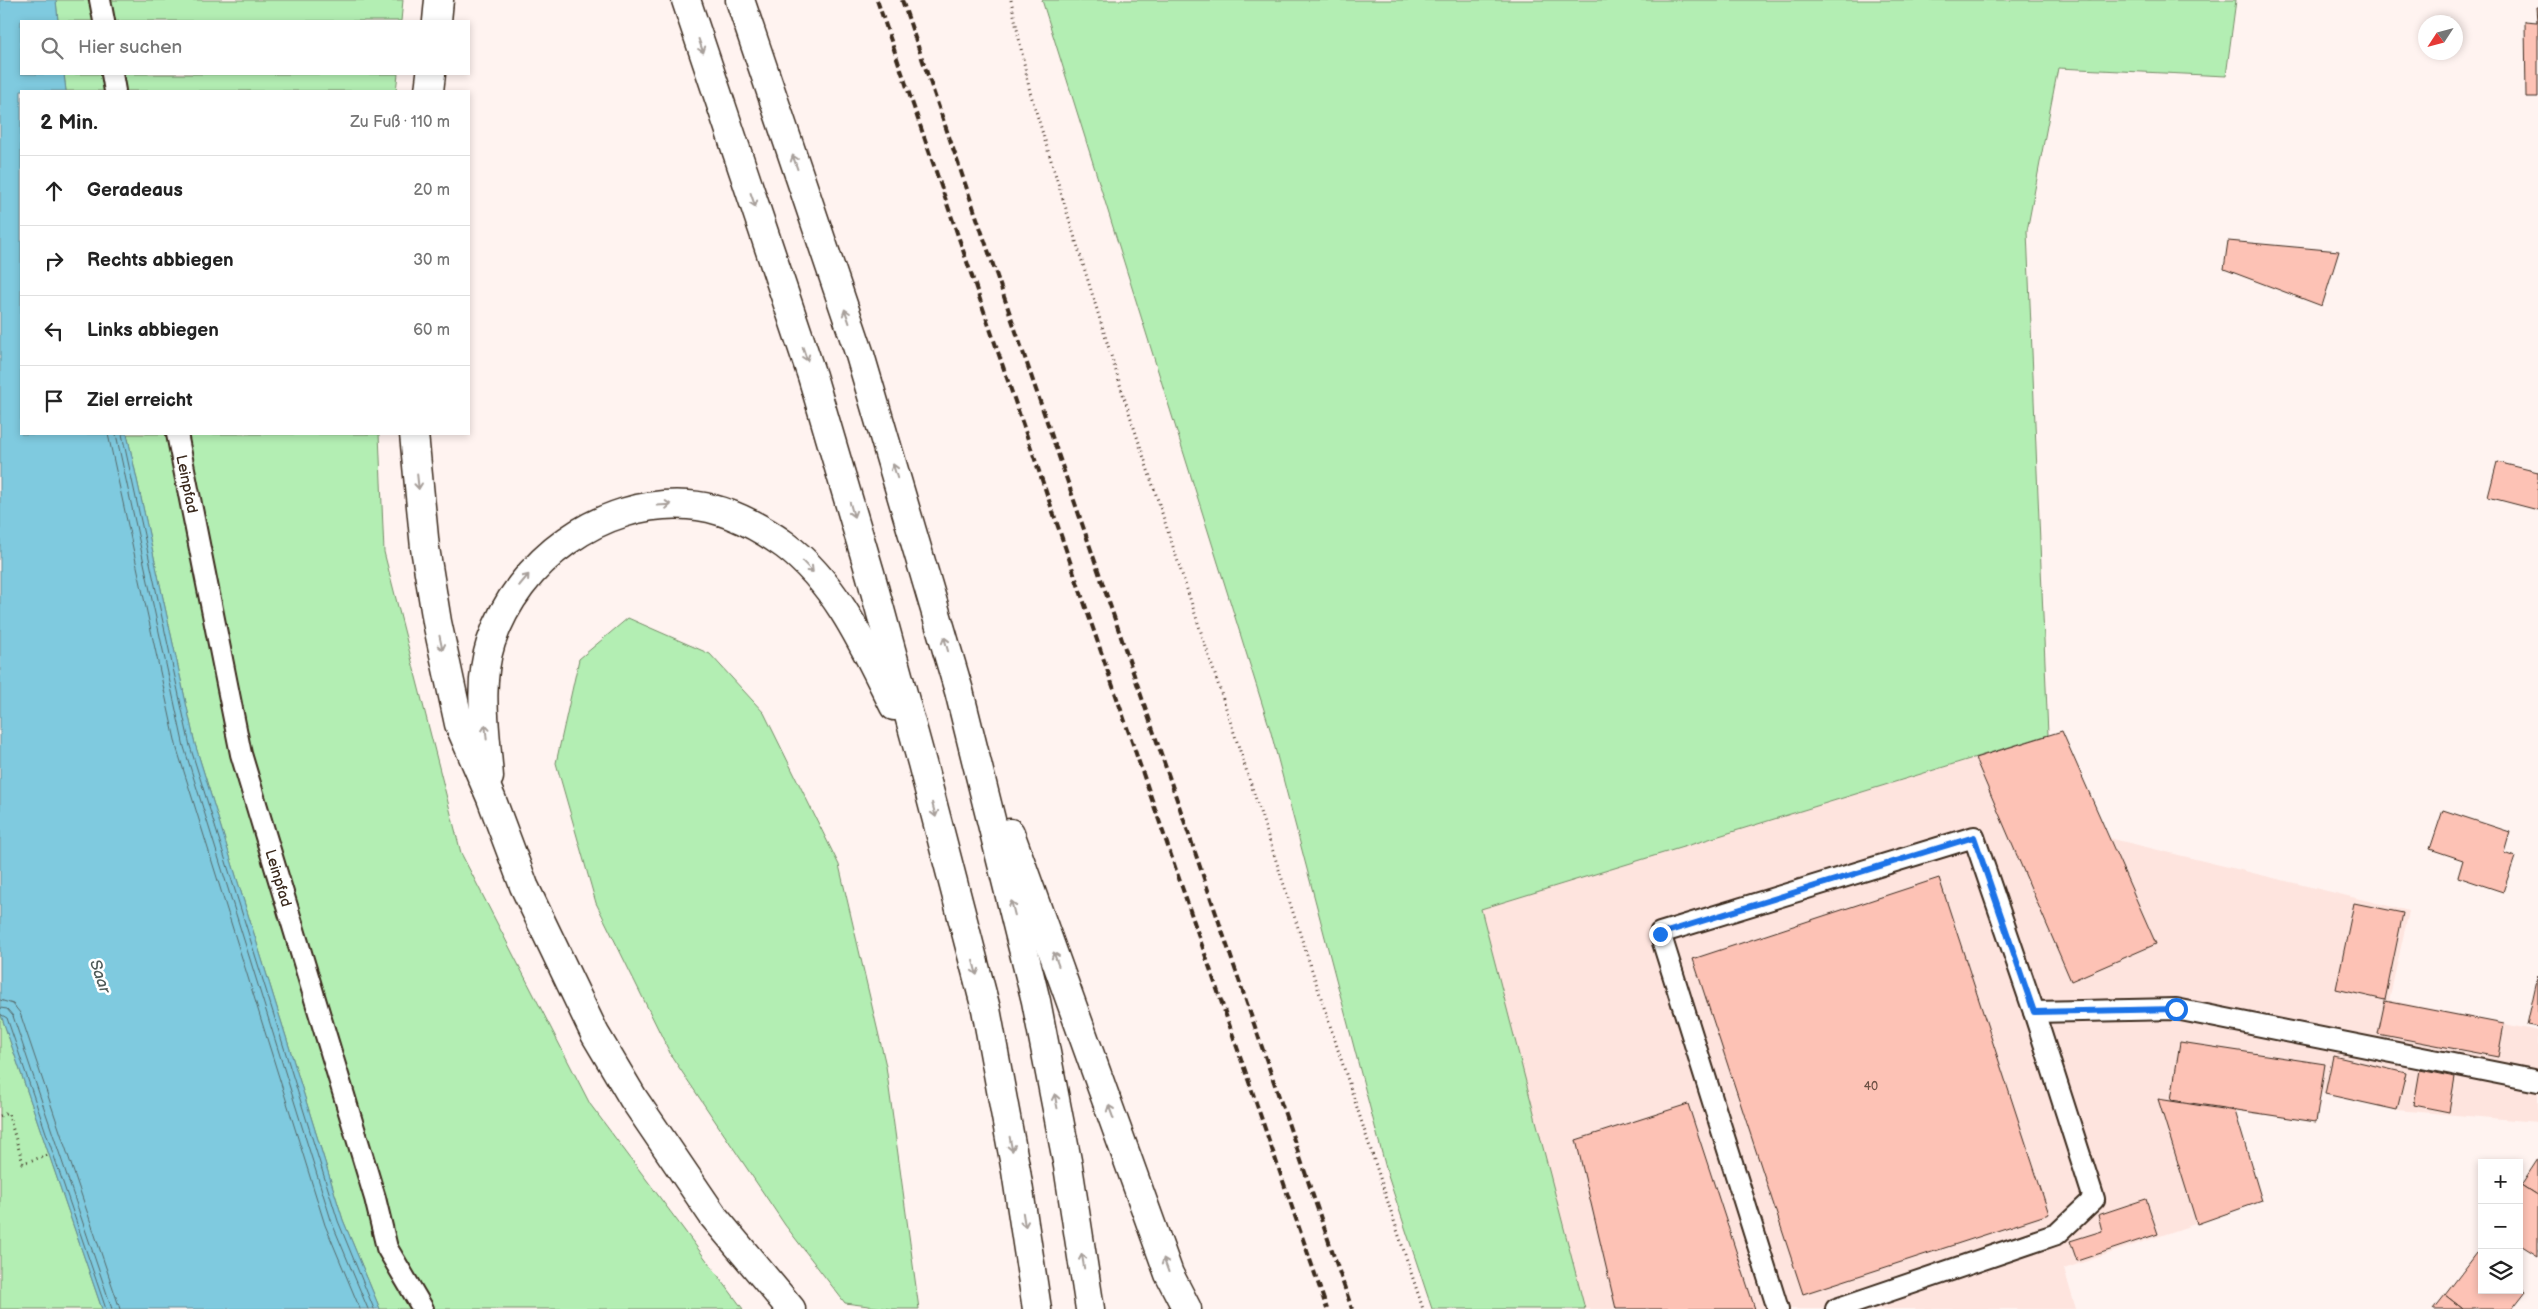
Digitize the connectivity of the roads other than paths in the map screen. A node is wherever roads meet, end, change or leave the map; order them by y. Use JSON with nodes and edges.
{"nodes":[{"id":1,"x":100,"y":0,"type":"edge"},
{"id":2,"x":439,"y":0,"type":"edge"},
{"id":3,"x":686,"y":0,"type":"edge"},
{"id":4,"x":740,"y":0,"type":"edge"},
{"id":5,"x":104,"y":20,"type":"edge"},
{"id":6,"x":437,"y":20,"type":"edge"},
{"id":7,"x":112,"y":75,"type":"edge"},
{"id":8,"x":431,"y":75,"type":"edge"},
{"id":9,"x":115,"y":90,"type":"edge"},
{"id":10,"x":429,"y":90,"type":"edge"},
{"id":11,"x":177,"y":435,"type":"edge"},
{"id":12,"x":414,"y":435,"type":"edge"},
{"id":13,"x":959,"y":691,"type":"junction"},
{"id":14,"x":922,"y":763,"type":"junction"},
{"id":15,"x":491,"y":798,"type":"junction"},
{"id":16,"x":2034,"y":1012,"type":"junction"},
{"id":17,"x":2538,"y":1080,"type":"edge"},
{"id":18,"x":423,"y":1309,"type":"edge"},
{"id":19,"x":791,"y":1309,"type":"edge"},
{"id":20,"x":1037,"y":1309,"type":"edge"},
{"id":21,"x":1090,"y":1309,"type":"edge"},
{"id":22,"x":1187,"y":1309,"type":"edge"},
{"id":23,"x":1778,"y":1309,"type":"edge"},
{"id":24,"x":1836,"y":1309,"type":"edge"}],
"edges":[{"from":1,"to":5,"type":"lane"},
{"from":2,"to":6,"type":"highway"},
{"from":3,"to":14,"type":"highway","one_way":true},
{"from":13,"to":4,"type":"highway","one_way":true},
{"from":7,"to":9,"type":"lane"},
{"from":8,"to":10,"type":"highway"},
{"from":11,"to":18,"type":"lane","name":"Leinpfad"},
{"from":12,"to":15,"type":"highway","one_way":true},
{"from":21,"to":13,"type":"highway","one_way":true},
{"from":22,"to":13,"type":"highway","one_way":true},
{"from":15,"to":14,"type":"highway","one_way":true},
{"from":14,"to":20,"type":"highway","one_way":true},
{"from":15,"to":19,"type":"highway"},
{"from":16,"to":17,"type":"lane"},
{"from":16,"to":23,"type":"lane"},
{"from":16,"to":24,"type":"lane"}]}
